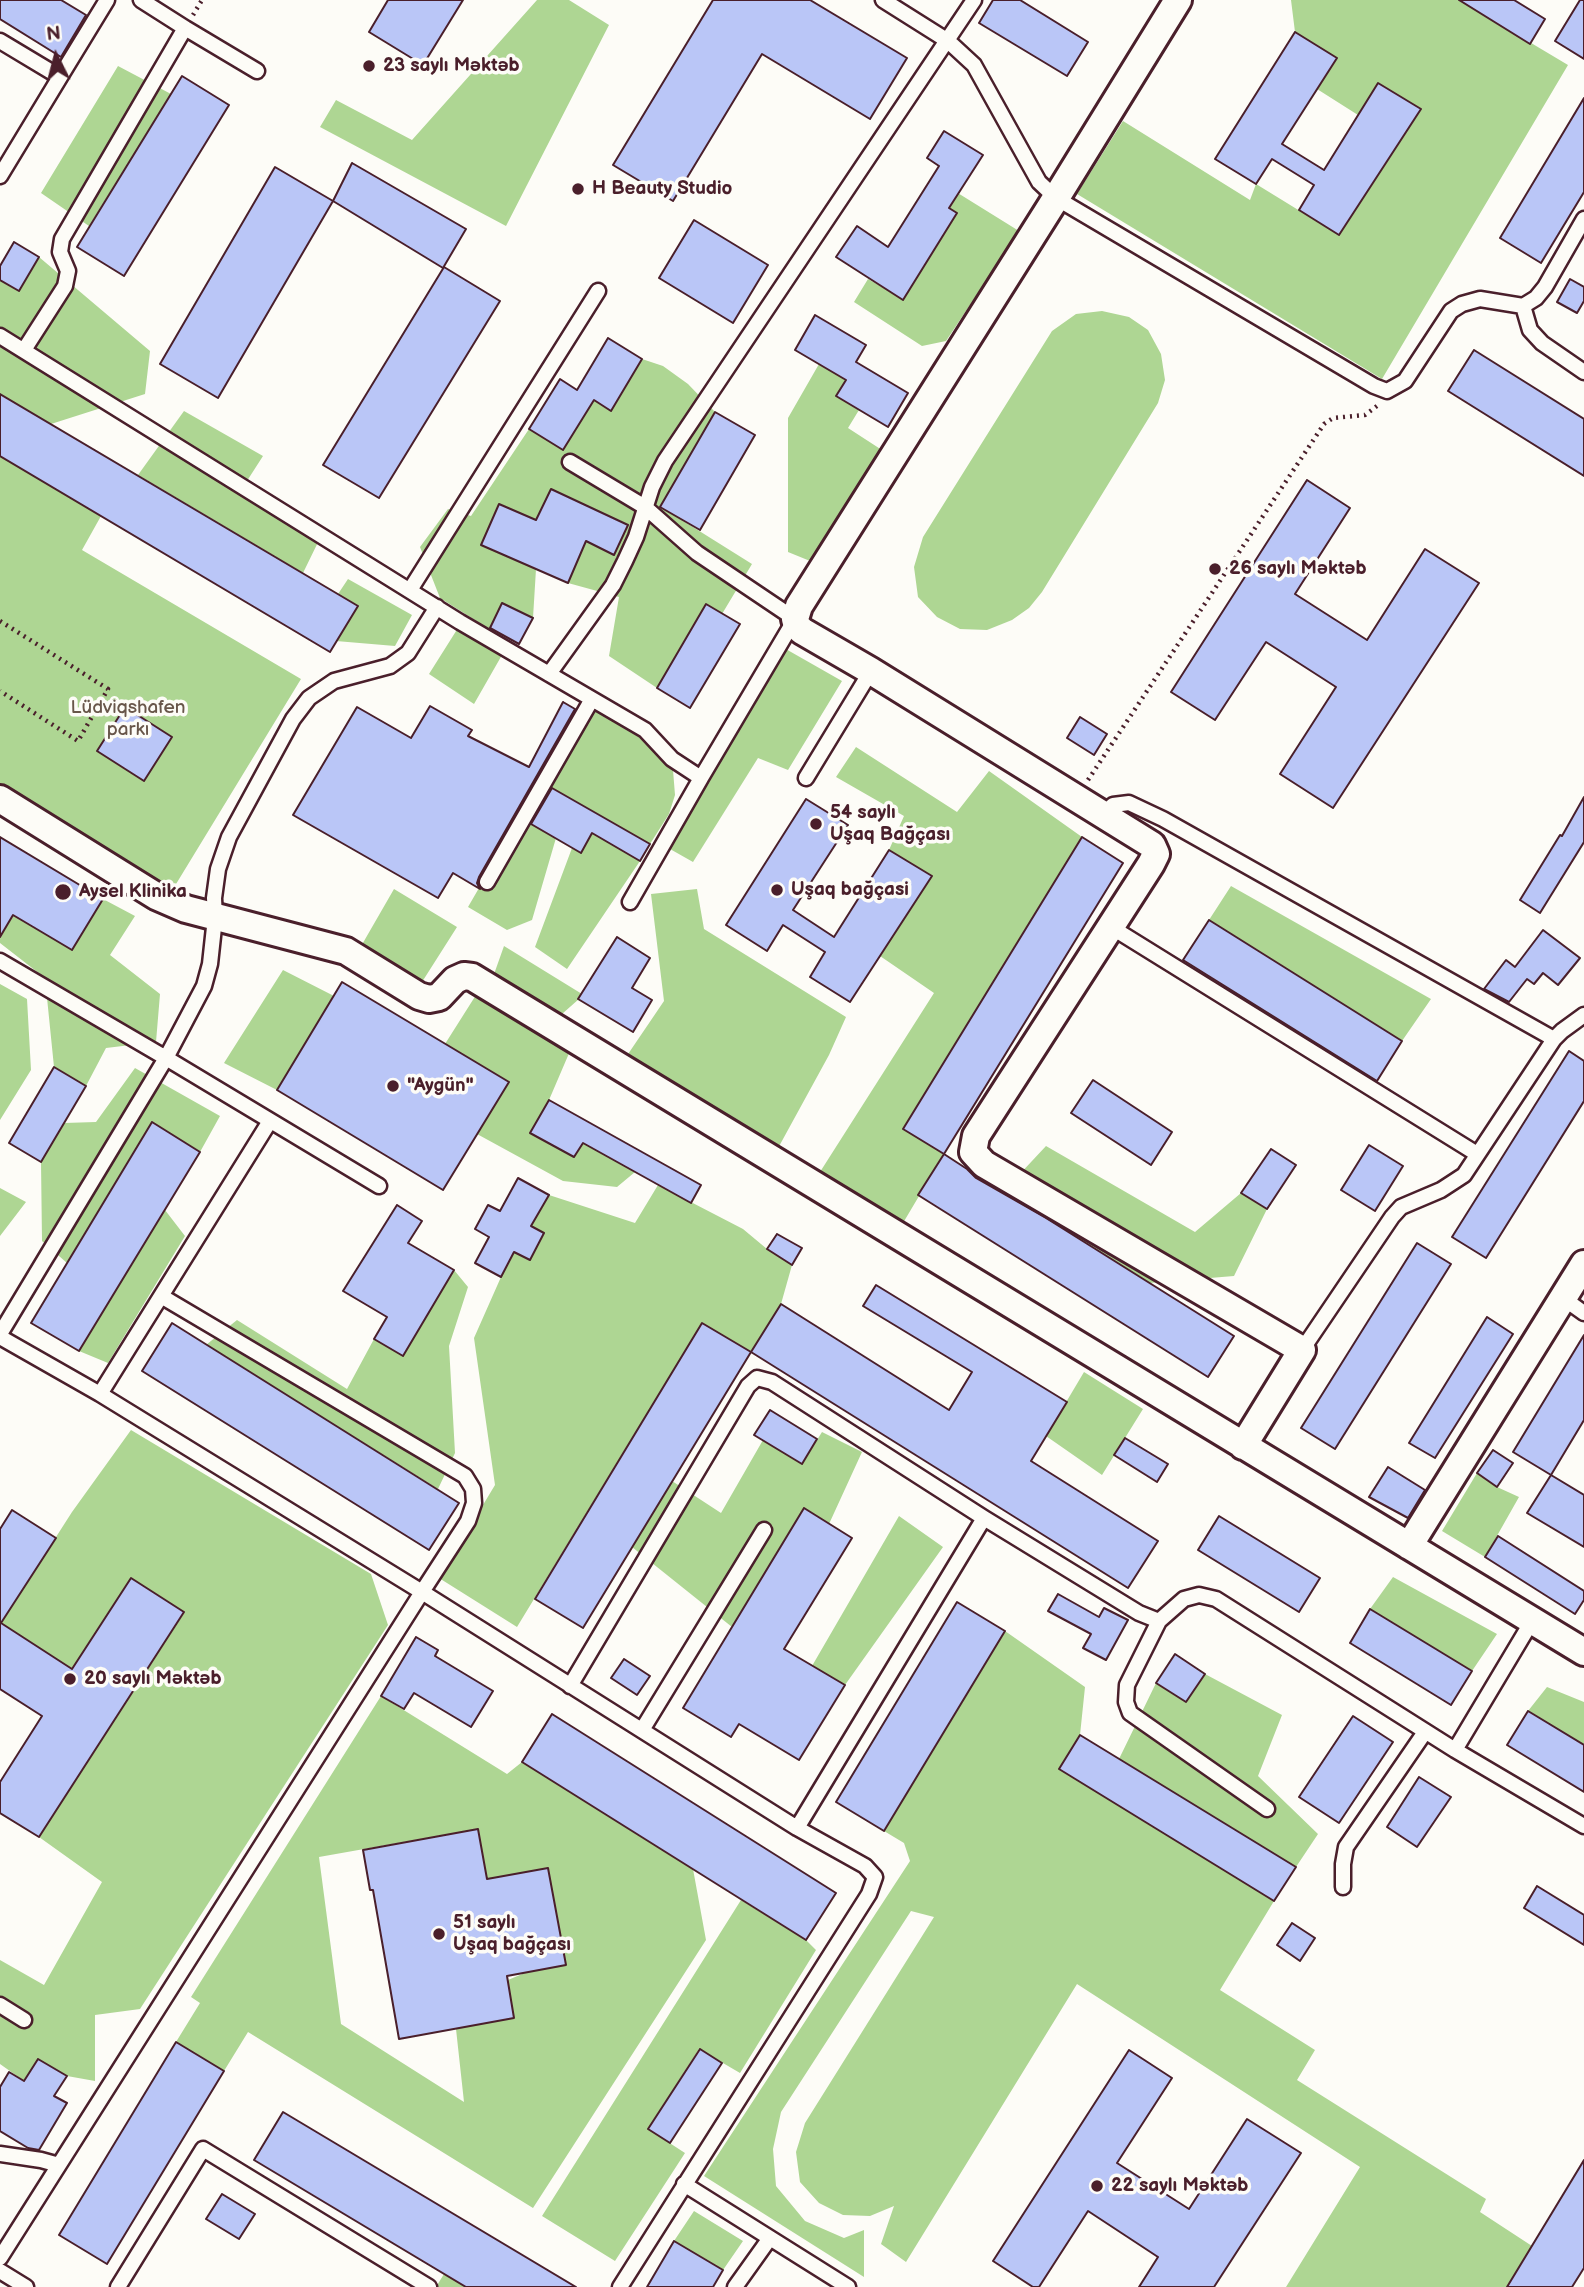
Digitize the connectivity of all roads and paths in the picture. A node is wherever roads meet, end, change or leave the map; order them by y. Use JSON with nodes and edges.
{"nodes":[{"id":1,"x":107,"y":0,"type":"edge"},
{"id":2,"x":141,"y":0,"type":"edge"},
{"id":3,"x":883,"y":0,"type":"edge"},
{"id":4,"x":974,"y":0,"type":"edge"},
{"id":5,"x":1178,"y":0,"type":"edge"},
{"id":6,"x":186,"y":28,"type":"junction"},
{"id":7,"x":0,"y":41,"type":"edge"},
{"id":8,"x":948,"y":41,"type":"junction"},
{"id":9,"x":257,"y":71,"type":"dead end"},
{"id":10,"x":60,"y":77,"type":"junction"},
{"id":11,"x":0,"y":176,"type":"edge"},
{"id":12,"x":1056,"y":198,"type":"junction"},
{"id":13,"x":1584,"y":219,"type":"edge"},
{"id":14,"x":598,"y":291,"type":"dead end"},
{"id":15,"x":1523,"y":306,"type":"junction"},
{"id":16,"x":0,"y":336,"type":"edge"},
{"id":17,"x":24,"y":350,"type":"junction"},
{"id":18,"x":1584,"y":372,"type":"edge"},
{"id":19,"x":1387,"y":391,"type":"junction"},
{"id":20,"x":570,"y":462,"type":"dead end"},
{"id":21,"x":645,"y":507,"type":"junction"},
{"id":22,"x":410,"y":590,"type":"junction"},
{"id":23,"x":437,"y":607,"type":"junction"},
{"id":24,"x":795,"y":619,"type":"junction"},
{"id":25,"x":0,"y":621,"type":"edge"},
{"id":26,"x":870,"y":671,"type":"junction"},
{"id":27,"x":550,"y":674,"type":"junction"},
{"id":28,"x":0,"y":691,"type":"edge"},
{"id":29,"x":592,"y":699,"type":"junction"},
{"id":30,"x":701,"y":778,"type":"junction"},
{"id":31,"x":806,"y":778,"type":"dead end"},
{"id":32,"x":1076,"y":798,"type":"junction"},
{"id":33,"x":0,"y":799,"type":"edge"},
{"id":34,"x":1103,"y":814,"type":"junction"},
{"id":35,"x":487,"y":882,"type":"dead end"},
{"id":36,"x":630,"y":902,"type":"dead end"},
{"id":37,"x":215,"y":918,"type":"junction"},
{"id":38,"x":1111,"y":927,"type":"junction"},
{"id":39,"x":0,"y":961,"type":"edge"},
{"id":40,"x":1584,"y":1015,"type":"edge"},
{"id":41,"x":1554,"y":1039,"type":"junction"},
{"id":42,"x":166,"y":1058,"type":"junction"},
{"id":43,"x":270,"y":1121,"type":"junction"},
{"id":44,"x":1477,"y":1154,"type":"junction"},
{"id":45,"x":379,"y":1186,"type":"dead end"},
{"id":46,"x":1584,"y":1264,"type":"edge"},
{"id":47,"x":161,"y":1296,"type":"junction"},
{"id":48,"x":1573,"y":1305,"type":"edge"},
{"id":49,"x":0,"y":1335,"type":"edge"},
{"id":50,"x":1303,"y":1350,"type":"junction"},
{"id":51,"x":100,"y":1394,"type":"junction"},
{"id":52,"x":1243,"y":1446,"type":"junction"},
{"id":53,"x":985,"y":1518,"type":"junction"},
{"id":54,"x":764,"y":1530,"type":"dead end"},
{"id":55,"x":1409,"y":1546,"type":"junction"},
{"id":56,"x":422,"y":1592,"type":"junction"},
{"id":57,"x":1532,"y":1621,"type":"junction"},
{"id":58,"x":1159,"y":1622,"type":"junction"},
{"id":59,"x":1584,"y":1652,"type":"edge"},
{"id":60,"x":570,"y":1686,"type":"junction"},
{"id":61,"x":642,"y":1730,"type":"junction"},
{"id":62,"x":1425,"y":1731,"type":"junction"},
{"id":63,"x":1455,"y":1750,"type":"junction"},
{"id":64,"x":1267,"y":1809,"type":"dead end"},
{"id":65,"x":1584,"y":1826,"type":"edge"},
{"id":66,"x":797,"y":1828,"type":"junction"},
{"id":67,"x":1343,"y":1887,"type":"dead end"},
{"id":68,"x":0,"y":2005,"type":"edge"},
{"id":69,"x":24,"y":2020,"type":"dead end"},
{"id":70,"x":0,"y":2154,"type":"edge"},
{"id":71,"x":59,"y":2165,"type":"junction"},
{"id":72,"x":684,"y":2184,"type":"junction"},
{"id":73,"x":770,"y":2238,"type":"junction"},
{"id":74,"x":0,"y":2258,"type":"edge"},
{"id":75,"x":0,"y":2271,"type":"edge"},
{"id":76,"x":842,"y":2285,"type":"edge"},
{"id":77,"x":26,"y":2287,"type":"edge"},
{"id":78,"x":118,"y":2287,"type":"edge"},
{"id":79,"x":429,"y":2287,"type":"edge"},
{"id":80,"x":621,"y":2287,"type":"edge"},
{"id":81,"x":735,"y":2287,"type":"edge"}],
"edges":[{"from":1,"to":10,"type":"lane"},
{"from":2,"to":6,"type":"lane"},
{"from":3,"to":8,"type":"lane"},
{"from":4,"to":8,"type":"lane"},
{"from":5,"to":12,"type":"street"},
{"from":6,"to":9,"type":"lane"},
{"from":6,"to":17,"type":"lane"},
{"from":7,"to":10,"type":"lane"},
{"from":8,"to":12,"type":"lane"},
{"from":8,"to":21,"type":"lane"},
{"from":10,"to":11,"type":"lane"},
{"from":12,"to":19,"type":"lane"},
{"from":12,"to":24,"type":"street"},
{"from":13,"to":15,"type":"lane"},
{"from":14,"to":22,"type":"lane"},
{"from":15,"to":18,"type":"lane"},
{"from":15,"to":19,"type":"lane"},
{"from":16,"to":17,"type":"lane"},
{"from":17,"to":22,"type":"lane"},
{"from":19,"to":32,"type":"path"},
{"from":20,"to":21,"type":"lane"},
{"from":21,"to":24,"type":"lane"},
{"from":21,"to":27,"type":"lane"},
{"from":22,"to":23,"type":"lane"},
{"from":23,"to":27,"type":"lane"},
{"from":23,"to":37,"type":"lane"},
{"from":24,"to":26,"type":"street"},
{"from":24,"to":30,"type":"lane"},
{"from":25,"to":28,"type":"path"},
{"from":26,"to":31,"type":"lane"},
{"from":26,"to":32,"type":"street"},
{"from":27,"to":29,"type":"lane"},
{"from":29,"to":30,"type":"lane"},
{"from":29,"to":35,"type":"lane"},
{"from":30,"to":36,"type":"lane"},
{"from":32,"to":34,"type":"street"},
{"from":33,"to":37,"type":"street"},
{"from":34,"to":38,"type":"street"},
{"from":34,"to":41,"type":"lane"},
{"from":37,"to":42,"type":"lane"},
{"from":37,"to":52,"type":"street"},
{"from":38,"to":44,"type":"lane"},
{"from":38,"to":50,"type":"street"},
{"from":39,"to":42,"type":"lane"},
{"from":40,"to":41,"type":"lane"},
{"from":41,"to":44,"type":"lane"},
{"from":42,"to":43,"type":"lane"},
{"from":42,"to":49,"type":"lane"},
{"from":43,"to":45,"type":"lane"},
{"from":43,"to":47,"type":"lane"},
{"from":44,"to":50,"type":"lane"},
{"from":46,"to":48,"type":"street"},
{"from":47,"to":51,"type":"lane"},
{"from":47,"to":56,"type":"lane"},
{"from":48,"to":55,"type":"street"},
{"from":49,"to":51,"type":"lane"},
{"from":50,"to":52,"type":"street"},
{"from":51,"to":56,"type":"lane"},
{"from":52,"to":55,"type":"street"},
{"from":53,"to":58,"type":"lane"},
{"from":53,"to":60,"type":"lane"},
{"from":53,"to":66,"type":"lane"},
{"from":54,"to":61,"type":"lane"},
{"from":55,"to":57,"type":"street"},
{"from":56,"to":60,"type":"lane"},
{"from":56,"to":71,"type":"lane"},
{"from":57,"to":59,"type":"street"},
{"from":57,"to":63,"type":"lane"},
{"from":58,"to":62,"type":"lane"},
{"from":58,"to":64,"type":"lane"},
{"from":60,"to":61,"type":"lane"},
{"from":61,"to":66,"type":"lane"},
{"from":62,"to":63,"type":"lane"},
{"from":62,"to":67,"type":"lane"},
{"from":63,"to":65,"type":"lane"},
{"from":66,"to":72,"type":"lane"},
{"from":68,"to":69,"type":"lane"},
{"from":70,"to":71,"type":"lane"},
{"from":71,"to":74,"type":"lane"},
{"from":72,"to":73,"type":"lane"},
{"from":72,"to":80,"type":"lane"},
{"from":73,"to":76,"type":"lane"},
{"from":73,"to":81,"type":"lane"},
{"from":75,"to":77,"type":"lane"},
{"from":78,"to":79,"type":"lane"}]}
